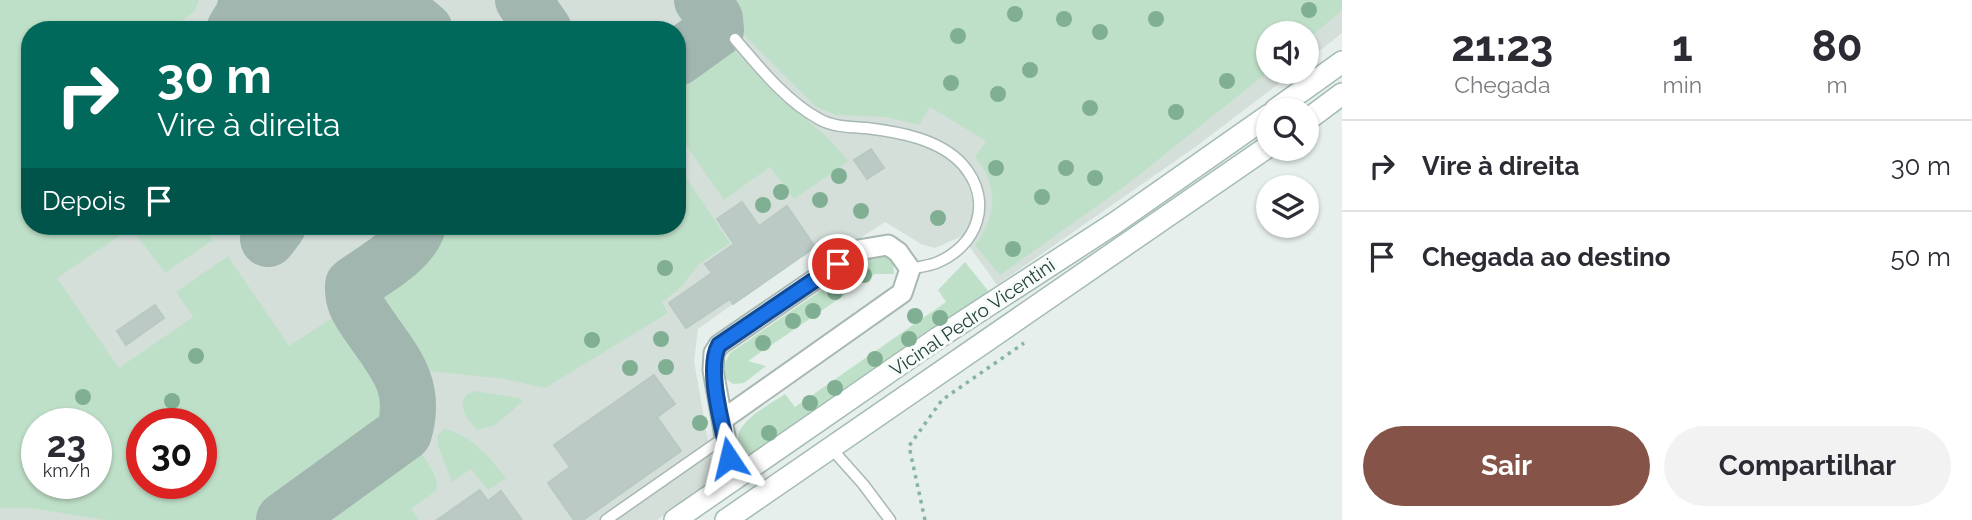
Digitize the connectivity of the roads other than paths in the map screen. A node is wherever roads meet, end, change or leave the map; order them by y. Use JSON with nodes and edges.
{"nodes":[{"id":1,"x":735,"y":38,"type":"dead end"},
{"id":2,"x":1342,"y":62,"type":"edge"},
{"id":3,"x":1342,"y":94,"type":"edge"},
{"id":4,"x":1292,"y":98,"type":"edge"},
{"id":5,"x":1319,"y":111,"type":"edge"},
{"id":6,"x":1256,"y":124,"type":"edge"},
{"id":7,"x":1263,"y":161,"type":"edge"},
{"id":8,"x":910,"y":269,"type":"junction"},
{"id":9,"x":724,"y":429,"type":"junction"},
{"id":10,"x":830,"y":447,"type":"junction"},
{"id":11,"x":733,"y":480,"type":"junction"},
{"id":12,"x":754,"y":512,"type":"edge"},
{"id":13,"x":606,"y":520,"type":"edge"},
{"id":14,"x":675,"y":520,"type":"edge"},
{"id":15,"x":726,"y":520,"type":"edge"},
{"id":16,"x":890,"y":520,"type":"edge"}],
"edges":[{"from":1,"to":8,"type":"lane"},
{"from":2,"to":4,"type":"street"},
{"from":3,"to":5,"type":"street"},
{"from":6,"to":11,"type":"street","name":"Vicinal Pedro Vicentini"},
{"from":7,"to":10,"type":"street","name":"Vicinal Pedro Vicentini"},
{"from":8,"to":9,"type":"street"},
{"from":8,"to":9,"type":"street"},
{"from":9,"to":11,"type":"street"},
{"from":9,"to":13,"type":"lane"},
{"from":10,"to":12,"type":"street","name":"Vicinal Pedro Vicentini"},
{"from":10,"to":16,"type":"lane"},
{"from":11,"to":12,"type":"street"},
{"from":11,"to":14,"type":"street","name":"Vicinal Pedro Vicentini"},
{"from":12,"to":15,"type":"street","name":"Vicinal Pedro Vicentini"}]}
